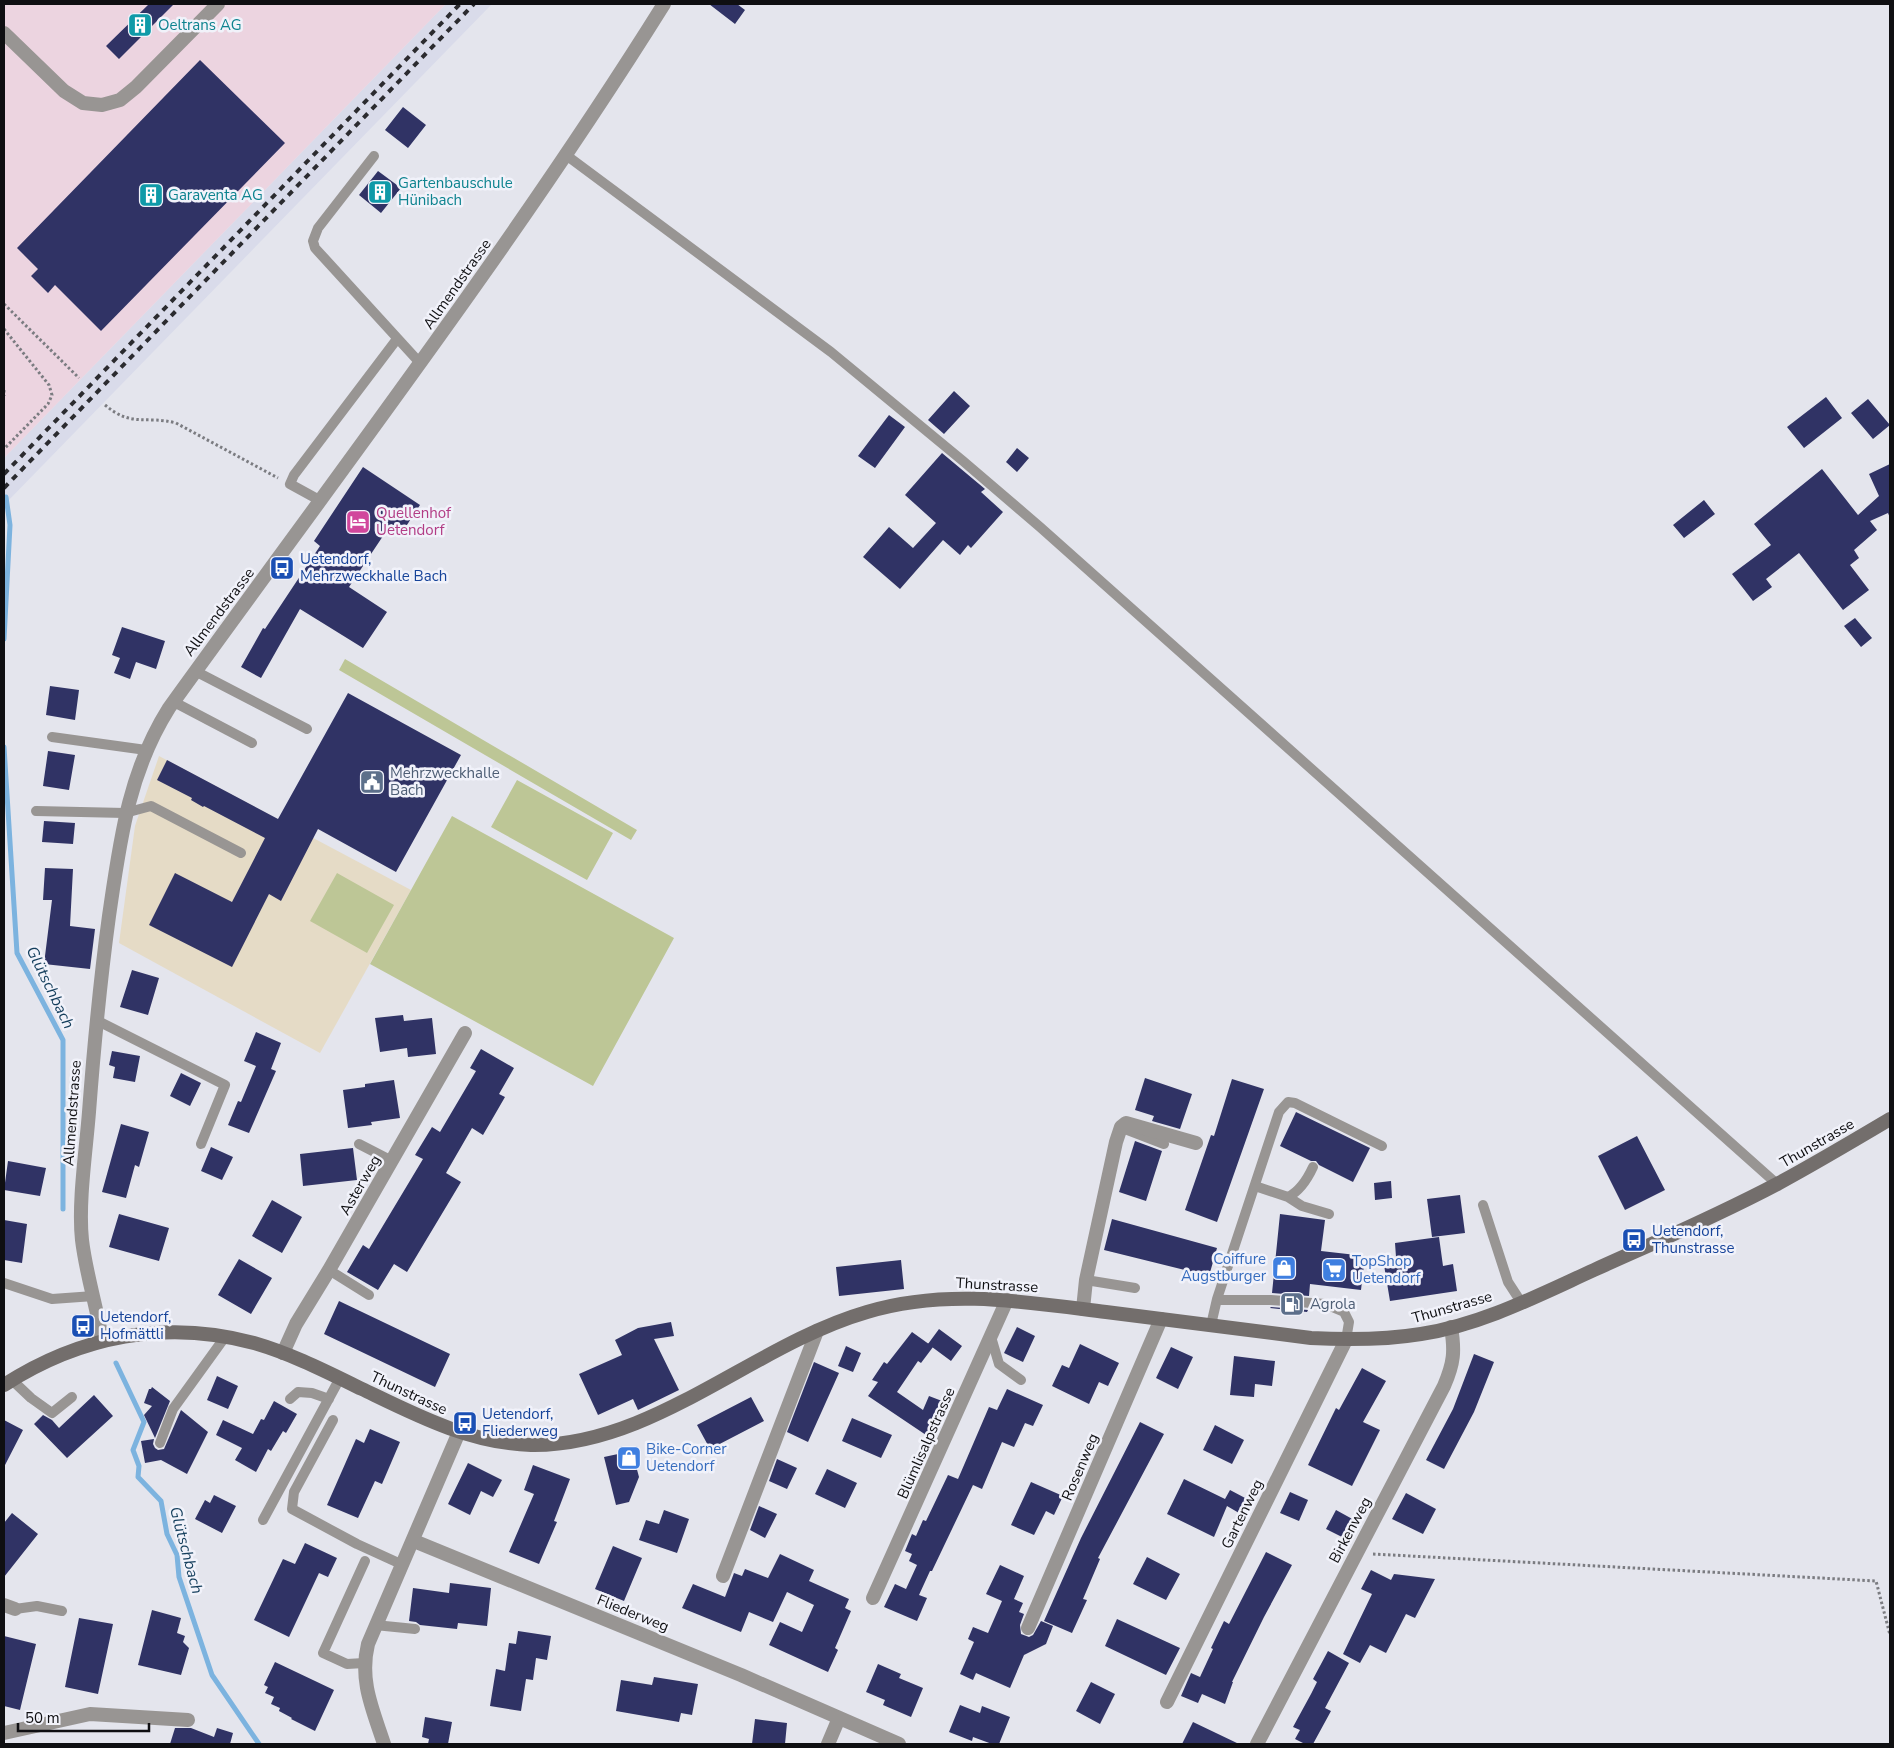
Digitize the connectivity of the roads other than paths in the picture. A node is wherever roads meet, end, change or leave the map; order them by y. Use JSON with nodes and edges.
{"nodes":[{"id":1,"x":218,"y":4,"type":"edge"},
{"id":2,"x":664,"y":4,"type":"edge"},
{"id":3,"x":4,"y":33,"type":"edge"},
{"id":4,"x":566,"y":155,"type":"junction"},
{"id":5,"x":374,"y":156,"type":"dead end"},
{"id":6,"x":397,"y":339,"type":"junction"},
{"id":7,"x":420,"y":363,"type":"junction"},
{"id":8,"x":321,"y":501,"type":"junction"},
{"id":9,"x":196,"y":671,"type":"junction"},
{"id":10,"x":174,"y":702,"type":"junction"},
{"id":11,"x":307,"y":729,"type":"dead end"},
{"id":12,"x":52,"y":737,"type":"dead end"},
{"id":13,"x":252,"y":743,"type":"dead end"},
{"id":14,"x":146,"y":750,"type":"junction"},
{"id":15,"x":36,"y":811,"type":"dead end"},
{"id":16,"x":125,"y":813,"type":"junction"},
{"id":17,"x":241,"y":853,"type":"dead end"},
{"id":18,"x":96,"y":1020,"type":"junction"},
{"id":19,"x":465,"y":1033,"type":"dead end"},
{"id":20,"x":1890,"y":1119,"type":"edge"},
{"id":21,"x":1121,"y":1127,"type":"junction"},
{"id":22,"x":1196,"y":1143,"type":"dead end"},
{"id":23,"x":201,"y":1144,"type":"dead end"},
{"id":24,"x":359,"y":1144,"type":"dead end"},
{"id":25,"x":1164,"y":1144,"type":"dead end"},
{"id":26,"x":1382,"y":1146,"type":"dead end"},
{"id":27,"x":392,"y":1162,"type":"junction"},
{"id":28,"x":1313,"y":1167,"type":"dead end"},
{"id":29,"x":1777,"y":1184,"type":"junction"},
{"id":30,"x":1255,"y":1186,"type":"junction"},
{"id":31,"x":1288,"y":1197,"type":"junction"},
{"id":32,"x":1483,"y":1206,"type":"dead end"},
{"id":33,"x":1329,"y":1214,"type":"dead end"},
{"id":34,"x":330,"y":1270,"type":"junction"},
{"id":35,"x":1086,"y":1280,"type":"junction"},
{"id":36,"x":4,"y":1283,"type":"edge"},
{"id":37,"x":1135,"y":1288,"type":"dead end"},
{"id":38,"x":369,"y":1295,"type":"dead end"},
{"id":39,"x":94,"y":1296,"type":"junction"},
{"id":40,"x":1007,"y":1300,"type":"junction"},
{"id":41,"x":1217,"y":1300,"type":"junction"},
{"id":42,"x":1521,"y":1302,"type":"junction"},
{"id":43,"x":1083,"y":1309,"type":"junction"},
{"id":44,"x":1160,"y":1319,"type":"junction"},
{"id":45,"x":1211,"y":1326,"type":"junction"},
{"id":46,"x":1451,"y":1327,"type":"junction"},
{"id":47,"x":817,"y":1331,"type":"junction"},
{"id":48,"x":226,"y":1337,"type":"junction"},
{"id":49,"x":991,"y":1337,"type":"junction"},
{"id":50,"x":102,"y":1340,"type":"junction"},
{"id":51,"x":1346,"y":1340,"type":"junction"},
{"id":52,"x":283,"y":1353,"type":"junction"},
{"id":53,"x":340,"y":1378,"type":"junction"},
{"id":54,"x":1021,"y":1380,"type":"dead end"},
{"id":55,"x":8,"y":1382,"type":"edge"},
{"id":56,"x":72,"y":1397,"type":"dead end"},
{"id":57,"x":290,"y":1399,"type":"dead end"},
{"id":58,"x":329,"y":1399,"type":"junction"},
{"id":59,"x":333,"y":1420,"type":"dead end"},
{"id":60,"x":459,"y":1432,"type":"junction"},
{"id":61,"x":160,"y":1443,"type":"dead end"},
{"id":62,"x":263,"y":1520,"type":"dead end"},
{"id":63,"x":414,"y":1541,"type":"junction"},
{"id":64,"x":365,"y":1561,"type":"dead end"},
{"id":65,"x":403,"y":1565,"type":"junction"},
{"id":66,"x":723,"y":1576,"type":"dead end"},
{"id":67,"x":873,"y":1598,"type":"dead end"},
{"id":68,"x":9,"y":1607,"type":"edge"},
{"id":69,"x":62,"y":1611,"type":"dead end"},
{"id":70,"x":375,"y":1625,"type":"junction"},
{"id":71,"x":1028,"y":1628,"type":"dead end"},
{"id":72,"x":416,"y":1629,"type":"dead end"},
{"id":73,"x":364,"y":1662,"type":"junction"},
{"id":74,"x":1167,"y":1702,"type":"dead end"},
{"id":75,"x":839,"y":1718,"type":"junction"},
{"id":76,"x":188,"y":1720,"type":"dead end"},
{"id":77,"x":4,"y":1733,"type":"edge"},
{"id":78,"x":384,"y":1744,"type":"edge"},
{"id":79,"x":828,"y":1744,"type":"edge"},
{"id":80,"x":899,"y":1744,"type":"edge"},
{"id":81,"x":1257,"y":1744,"type":"edge"}],
"edges":[{"from":1,"to":3,"type":"street"},
{"from":2,"to":4,"type":"street","name":"Allmendstrasse"},
{"from":4,"to":7,"type":"street","name":"Allmendstrasse"},
{"from":4,"to":29,"type":"lane"},
{"from":5,"to":6,"type":"lane"},
{"from":6,"to":7,"type":"lane"},
{"from":6,"to":8,"type":"lane"},
{"from":7,"to":8,"type":"street","name":"Allmendstrasse"},
{"from":8,"to":9,"type":"street","name":"Allmendstrasse"},
{"from":9,"to":10,"type":"street","name":"Allmendstrasse"},
{"from":9,"to":11,"type":"lane"},
{"from":10,"to":13,"type":"lane"},
{"from":10,"to":14,"type":"street","name":"Allmendstrasse"},
{"from":12,"to":14,"type":"lane"},
{"from":14,"to":16,"type":"street","name":"Allmendstrasse"},
{"from":15,"to":16,"type":"lane"},
{"from":16,"to":17,"type":"lane"},
{"from":16,"to":18,"type":"street","name":"Allmendstrasse"},
{"from":18,"to":23,"type":"lane"},
{"from":18,"to":39,"type":"street","name":"Allmendstrasse"},
{"from":19,"to":27,"type":"street","name":"Asterweg"},
{"from":20,"to":29,"type":"main road","name":"Thunstrasse"},
{"from":21,"to":22,"type":"street"},
{"from":21,"to":25,"type":"lane"},
{"from":21,"to":35,"type":"street"},
{"from":24,"to":27,"type":"lane"},
{"from":26,"to":30,"type":"lane"},
{"from":27,"to":34,"type":"street","name":"Asterweg"},
{"from":28,"to":31,"type":"lane"},
{"from":29,"to":42,"type":"main road","name":"Thunstrasse"},
{"from":30,"to":31,"type":"lane"},
{"from":30,"to":41,"type":"lane"},
{"from":31,"to":33,"type":"lane"},
{"from":32,"to":42,"type":"lane"},
{"from":34,"to":38,"type":"lane"},
{"from":34,"to":52,"type":"street","name":"Asterweg"},
{"from":35,"to":37,"type":"lane"},
{"from":35,"to":43,"type":"street"},
{"from":36,"to":39,"type":"lane"},
{"from":39,"to":50,"type":"street","name":"Allmendstrasse"},
{"from":40,"to":43,"type":"main road","name":"Thunstrasse"},
{"from":40,"to":47,"type":"main road","name":"Thunstrasse"},
{"from":40,"to":49,"type":"street","name":"Blümlisalpstrasse"},
{"from":41,"to":45,"type":"lane"},
{"from":41,"to":51,"type":"lane"},
{"from":42,"to":46,"type":"main road","name":"Thunstrasse"},
{"from":43,"to":44,"type":"main road","name":"Thunstrasse"},
{"from":44,"to":45,"type":"main road","name":"Thunstrasse"},
{"from":44,"to":71,"type":"street","name":"Rosenweg"},
{"from":45,"to":51,"type":"main road","name":"Thunstrasse"},
{"from":46,"to":51,"type":"main road","name":"Thunstrasse"},
{"from":46,"to":81,"type":"street","name":"Birkenweg"},
{"from":47,"to":60,"type":"main road","name":"Thunstrasse"},
{"from":47,"to":66,"type":"street"},
{"from":48,"to":50,"type":"main road","name":"Thunstrasse"},
{"from":48,"to":52,"type":"main road","name":"Thunstrasse"},
{"from":48,"to":61,"type":"lane"},
{"from":49,"to":54,"type":"lane"},
{"from":49,"to":67,"type":"street","name":"Blümlisalpstrasse"},
{"from":50,"to":55,"type":"main road","name":"Thunstrasse"},
{"from":51,"to":74,"type":"street","name":"Gartenweg"},
{"from":52,"to":53,"type":"main road","name":"Thunstrasse"},
{"from":53,"to":58,"type":"lane"},
{"from":53,"to":60,"type":"main road","name":"Thunstrasse"},
{"from":55,"to":56,"type":"lane"},
{"from":57,"to":58,"type":"lane"},
{"from":58,"to":62,"type":"lane"},
{"from":59,"to":65,"type":"lane"},
{"from":60,"to":63,"type":"street"},
{"from":63,"to":65,"type":"street"},
{"from":63,"to":75,"type":"street","name":"Fliederweg"},
{"from":64,"to":73,"type":"lane"},
{"from":65,"to":70,"type":"street"},
{"from":68,"to":69,"type":"lane"},
{"from":70,"to":72,"type":"lane"},
{"from":70,"to":73,"type":"street"},
{"from":73,"to":78,"type":"street"},
{"from":75,"to":79,"type":"street"},
{"from":75,"to":80,"type":"street","name":"Fliederweg"},
{"from":76,"to":77,"type":"street"}]}
